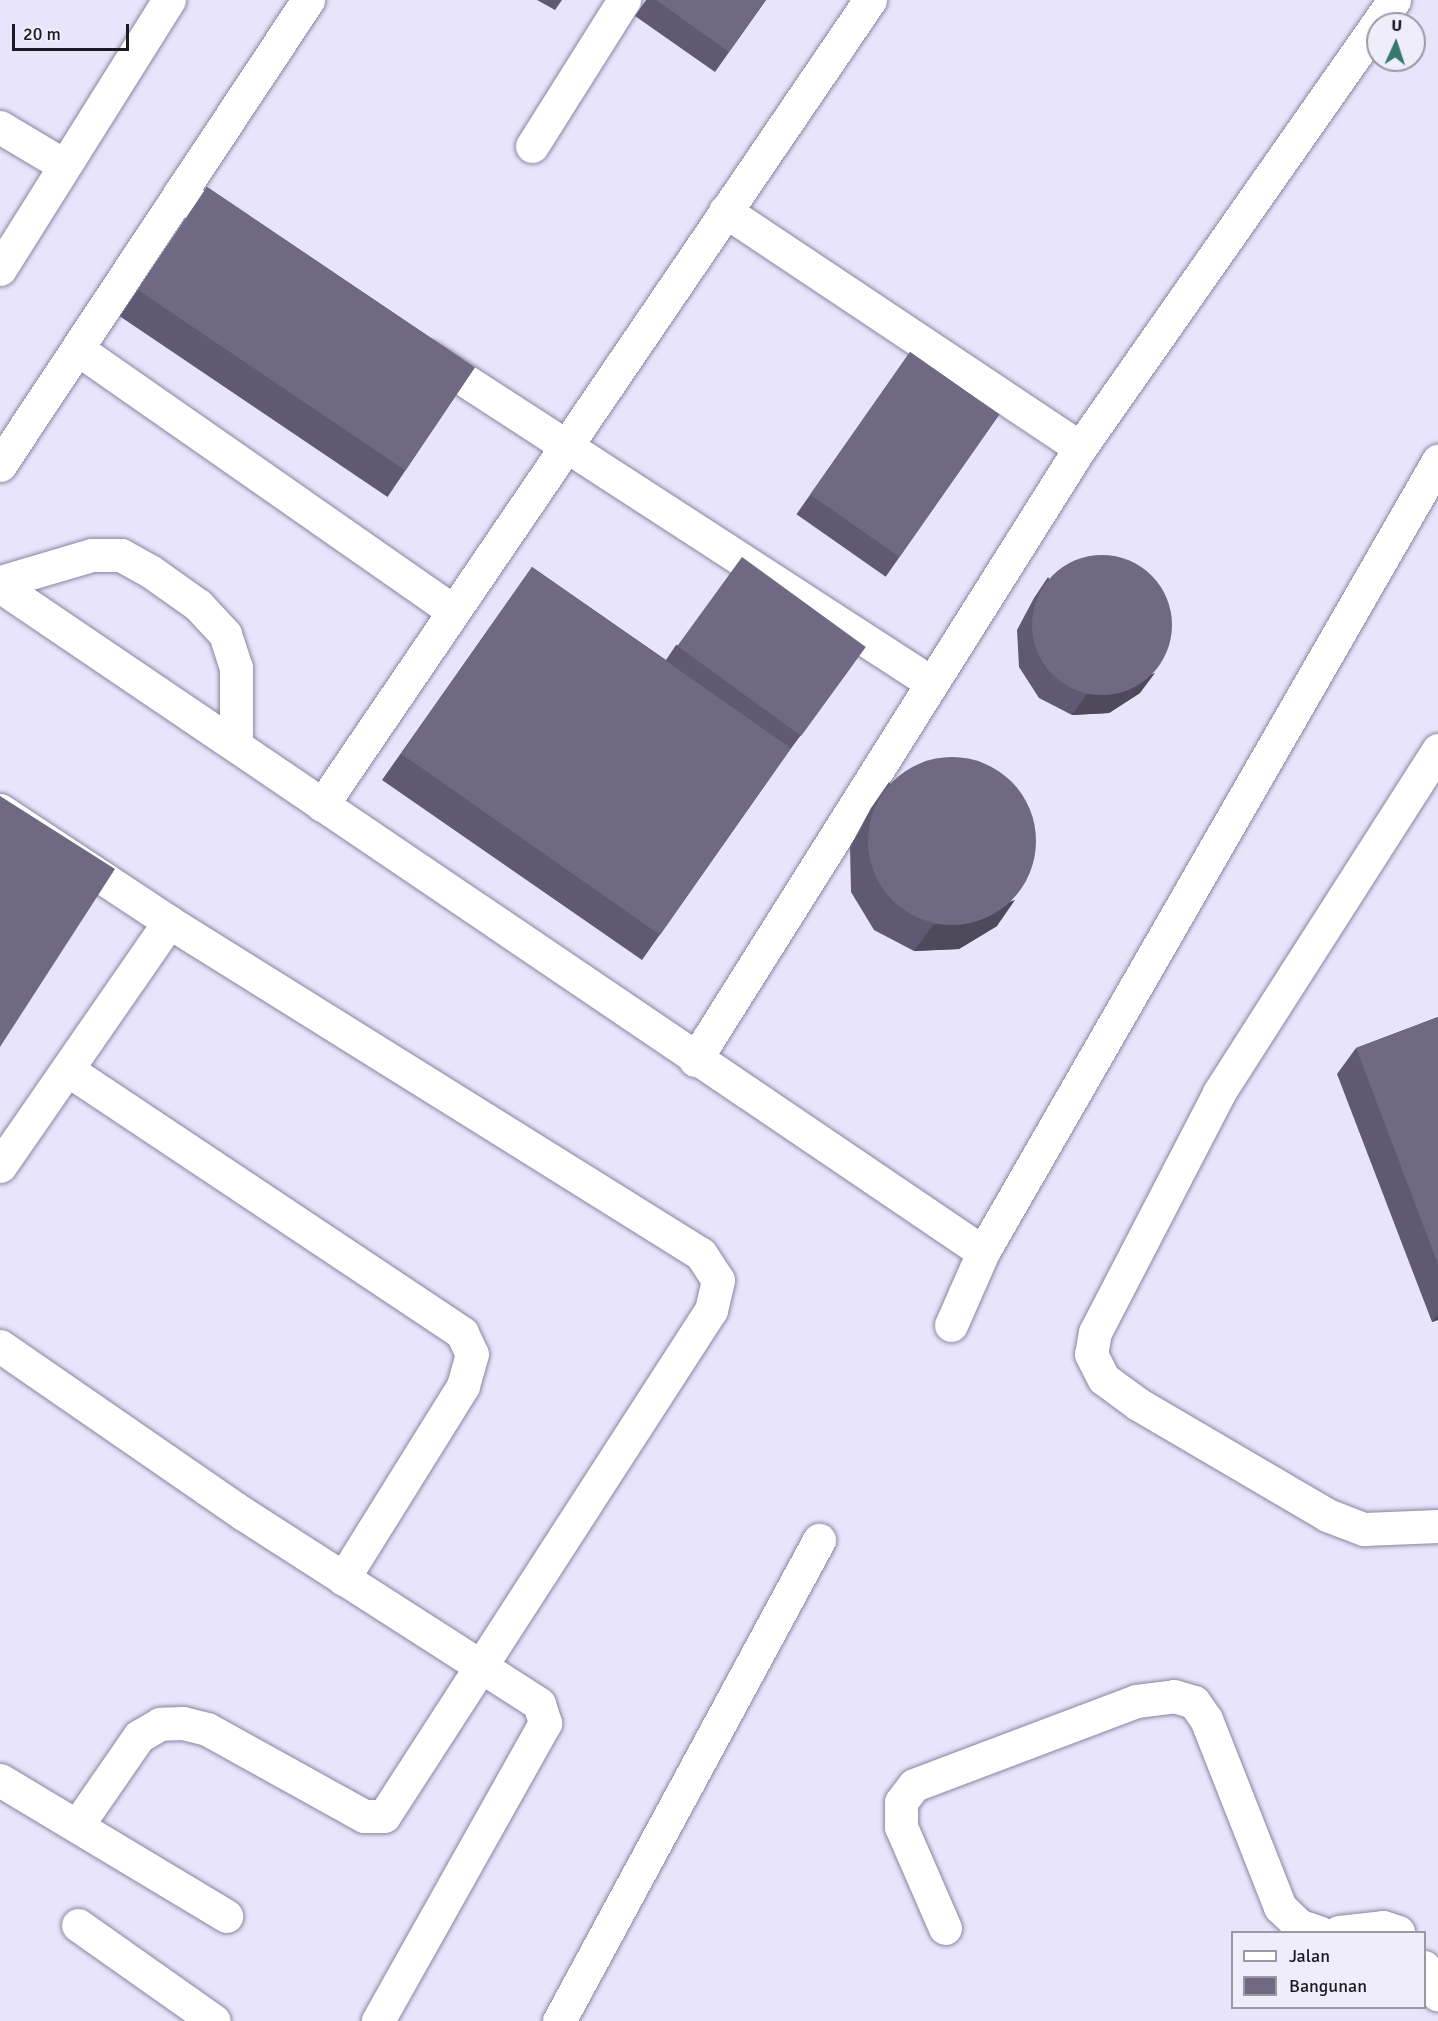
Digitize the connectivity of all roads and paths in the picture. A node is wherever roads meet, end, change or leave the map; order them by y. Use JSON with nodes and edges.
{"nodes":[{"id":1,"x":169,"y":0,"type":"edge"},
{"id":2,"x":308,"y":0,"type":"edge"},
{"id":3,"x":624,"y":0,"type":"edge"},
{"id":4,"x":870,"y":0,"type":"edge"},
{"id":5,"x":1394,"y":0,"type":"edge"},
{"id":6,"x":0,"y":127,"type":"edge"},
{"id":7,"x":532,"y":146,"type":"dead end"},
{"id":8,"x":62,"y":164,"type":"junction"},
{"id":9,"x":179,"y":194,"type":"junction"},
{"id":10,"x":725,"y":211,"type":"junction"},
{"id":11,"x":258,"y":245,"type":"edge"},
{"id":12,"x":0,"y":269,"type":"edge"},
{"id":13,"x":406,"y":342,"type":"edge"},
{"id":14,"x":79,"y":350,"type":"junction"},
{"id":15,"x":565,"y":445,"type":"junction"},
{"id":16,"x":1080,"y":448,"type":"junction"},
{"id":17,"x":1438,"y":461,"type":"edge"},
{"id":18,"x":0,"y":465,"type":"edge"},
{"id":19,"x":0,"y":584,"type":"edge"},
{"id":20,"x":453,"y":611,"type":"junction"},
{"id":21,"x":932,"y":683,"type":"junction"},
{"id":22,"x":236,"y":743,"type":"junction"},
{"id":23,"x":1438,"y":750,"type":"edge"},
{"id":24,"x":322,"y":805,"type":"junction"},
{"id":25,"x":0,"y":810,"type":"edge"},
{"id":26,"x":169,"y":922,"type":"junction"},
{"id":27,"x":695,"y":1060,"type":"junction"},
{"id":28,"x":69,"y":1070,"type":"junction"},
{"id":29,"x":0,"y":1166,"type":"edge"},
{"id":30,"x":983,"y":1252,"type":"junction"},
{"id":31,"x":951,"y":1325,"type":"dead end"},
{"id":32,"x":0,"y":1346,"type":"edge"},
{"id":33,"x":1438,"y":1526,"type":"edge"},
{"id":34,"x":819,"y":1540,"type":"dead end"},
{"id":35,"x":343,"y":1579,"type":"junction"},
{"id":36,"x":478,"y":1667,"type":"junction"},
{"id":37,"x":0,"y":1780,"type":"edge"},
{"id":38,"x":76,"y":1826,"type":"junction"},
{"id":39,"x":226,"y":1916,"type":"dead end"},
{"id":40,"x":78,"y":1925,"type":"dead end"},
{"id":41,"x":945,"y":1928,"type":"dead end"},
{"id":42,"x":1316,"y":1931,"type":"edge"},
{"id":43,"x":1348,"y":1931,"type":"edge"},
{"id":44,"x":1395,"y":1931,"type":"edge"},
{"id":45,"x":1426,"y":1969,"type":"edge"},
{"id":46,"x":1438,"y":1995,"type":"edge"},
{"id":47,"x":214,"y":2021,"type":"edge"},
{"id":48,"x":378,"y":2021,"type":"edge"},
{"id":49,"x":559,"y":2021,"type":"edge"}],
"edges":[{"from":1,"to":8,"type":"lane"},
{"from":2,"to":9,"type":"lane"},
{"from":3,"to":7,"type":"lane"},
{"from":4,"to":10,"type":"lane"},
{"from":5,"to":16,"type":"lane"},
{"from":6,"to":8,"type":"lane"},
{"from":8,"to":12,"type":"lane"},
{"from":9,"to":11,"type":"lane"},
{"from":9,"to":14,"type":"lane"},
{"from":10,"to":15,"type":"lane"},
{"from":10,"to":16,"type":"lane"},
{"from":13,"to":15,"type":"lane"},
{"from":14,"to":18,"type":"lane"},
{"from":14,"to":20,"type":"lane"},
{"from":15,"to":20,"type":"lane"},
{"from":15,"to":21,"type":"lane"},
{"from":16,"to":21,"type":"lane"},
{"from":17,"to":30,"type":"lane"},
{"from":19,"to":22,"type":"lane"},
{"from":19,"to":22,"type":"lane"},
{"from":20,"to":24,"type":"lane"},
{"from":21,"to":27,"type":"lane"},
{"from":22,"to":24,"type":"lane"},
{"from":23,"to":33,"type":"lane"},
{"from":24,"to":27,"type":"lane"},
{"from":25,"to":26,"type":"lane"},
{"from":26,"to":28,"type":"lane"},
{"from":26,"to":36,"type":"lane"},
{"from":27,"to":30,"type":"lane"},
{"from":28,"to":29,"type":"lane"},
{"from":28,"to":35,"type":"lane"},
{"from":30,"to":31,"type":"lane"},
{"from":32,"to":35,"type":"lane"},
{"from":34,"to":49,"type":"lane"},
{"from":35,"to":36,"type":"lane"},
{"from":36,"to":38,"type":"lane"},
{"from":36,"to":48,"type":"lane"},
{"from":37,"to":38,"type":"lane"},
{"from":38,"to":39,"type":"lane"},
{"from":40,"to":47,"type":"lane"},
{"from":41,"to":42,"type":"lane"},
{"from":43,"to":44,"type":"lane"},
{"from":45,"to":46,"type":"lane"}]}
